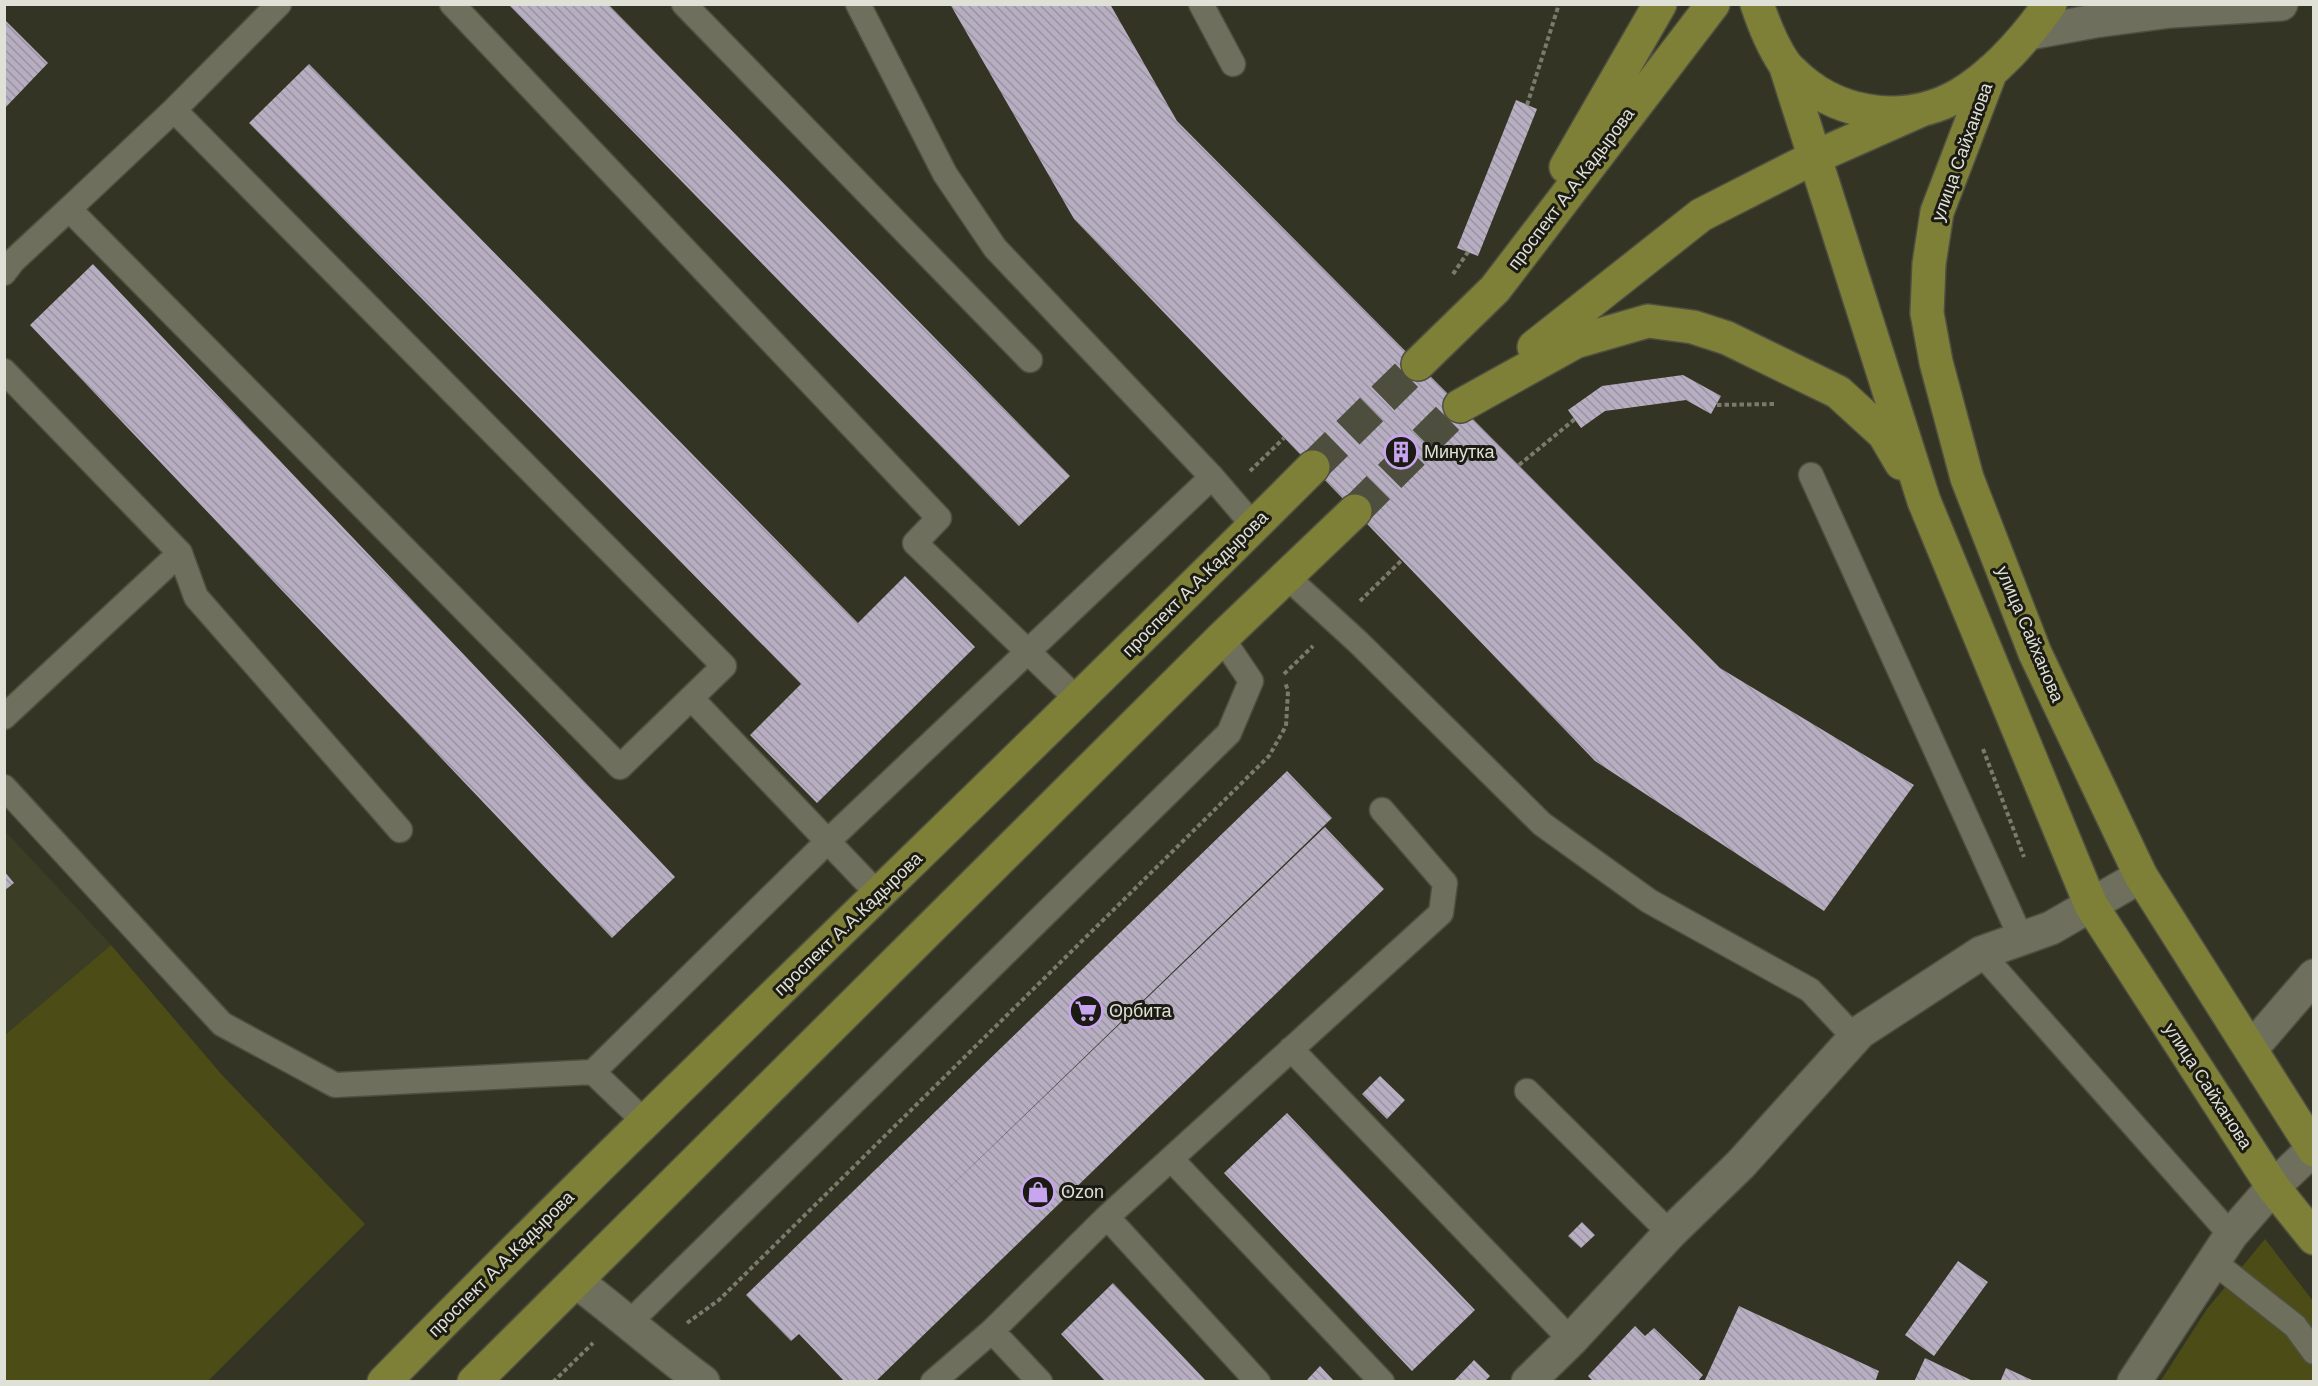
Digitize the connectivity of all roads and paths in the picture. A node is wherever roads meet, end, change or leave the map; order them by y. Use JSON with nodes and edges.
{"nodes":[{"id":1,"x":279,"y":4,"type":"edge"},
{"id":2,"x":452,"y":4,"type":"edge"},
{"id":3,"x":684,"y":4,"type":"edge"},
{"id":4,"x":858,"y":4,"type":"edge"},
{"id":5,"x":1201,"y":4,"type":"edge"},
{"id":6,"x":1559,"y":4,"type":"edge"},
{"id":7,"x":1660,"y":4,"type":"edge"},
{"id":8,"x":1713,"y":4,"type":"edge"},
{"id":9,"x":1757,"y":4,"type":"edge"},
{"id":10,"x":2050,"y":4,"type":"edge"},
{"id":11,"x":2281,"y":4,"type":"edge"},
{"id":12,"x":2029,"y":33,"type":"junction"},
{"id":13,"x":1233,"y":64,"type":"dead end"},
{"id":14,"x":1785,"y":64,"type":"junction"},
{"id":15,"x":1991,"y":71,"type":"junction"},
{"id":16,"x":1527,"y":105,"type":"dead end"},
{"id":17,"x":174,"y":110,"type":"junction"},
{"id":18,"x":1920,"y":111,"type":"junction"},
{"id":19,"x":1814,"y":158,"type":"junction"},
{"id":20,"x":69,"y":208,"type":"junction"},
{"id":21,"x":4,"y":273,"type":"edge"},
{"id":22,"x":1495,"y":289,"type":"junction"},
{"id":23,"x":1030,"y":360,"type":"dead end"},
{"id":24,"x":1418,"y":364,"type":"tunnel mouth"},
{"id":25,"x":4,"y":371,"type":"edge"},
{"id":26,"x":1782,"y":404,"type":"dead end"},
{"id":27,"x":1717,"y":405,"type":"dead end"},
{"id":28,"x":1575,"y":419,"type":"dead end"},
{"id":29,"x":1519,"y":465,"type":"dead end"},
{"id":30,"x":1313,"y":468,"type":"tunnel mouth"},
{"id":31,"x":1811,"y":475,"type":"dead end"},
{"id":32,"x":1212,"y":477,"type":"junction"},
{"id":33,"x":1924,"y":501,"type":"junction"},
{"id":34,"x":1354,"y":511,"type":"tunnel mouth"},
{"id":35,"x":1254,"y":526,"type":"junction"},
{"id":36,"x":180,"y":553,"type":"junction"},
{"id":37,"x":1287,"y":577,"type":"junction"},
{"id":38,"x":1222,"y":639,"type":"junction"},
{"id":39,"x":1027,"y":652,"type":"junction"},
{"id":40,"x":1282,"y":676,"type":"dead end"},
{"id":41,"x":691,"y":698,"type":"junction"},
{"id":42,"x":1078,"y":700,"type":"junction"},
{"id":43,"x":4,"y":717,"type":"edge"},
{"id":44,"x":1980,"y":742,"type":"dead end"},
{"id":45,"x":4,"y":787,"type":"edge"},
{"id":46,"x":1382,"y":810,"type":"dead end"},
{"id":47,"x":400,"y":830,"type":"dead end"},
{"id":48,"x":827,"y":842,"type":"junction"},
{"id":49,"x":2026,"y":862,"type":"dead end"},
{"id":50,"x":2141,"y":876,"type":"junction"},
{"id":51,"x":878,"y":894,"type":"junction"},
{"id":52,"x":2091,"y":905,"type":"junction"},
{"id":53,"x":2022,"y":940,"type":"junction"},
{"id":54,"x":1981,"y":953,"type":"junction"},
{"id":55,"x":2313,"y":976,"type":"edge"},
{"id":56,"x":1855,"y":1038,"type":"junction"},
{"id":57,"x":1291,"y":1049,"type":"junction"},
{"id":58,"x":2251,"y":1049,"type":"junction"},
{"id":59,"x":593,"y":1072,"type":"junction"},
{"id":60,"x":1527,"y":1090,"type":"dead end"},
{"id":61,"x":644,"y":1120,"type":"junction"},
{"id":62,"x":2313,"y":1149,"type":"edge"},
{"id":63,"x":1172,"y":1159,"type":"junction"},
{"id":64,"x":2273,"y":1186,"type":"junction"},
{"id":65,"x":1107,"y":1217,"type":"junction"},
{"id":66,"x":1670,"y":1233,"type":"junction"},
{"id":67,"x":2231,"y":1235,"type":"junction"},
{"id":68,"x":2313,"y":1238,"type":"edge"},
{"id":69,"x":2214,"y":1262,"type":"junction"},
{"id":70,"x":576,"y":1281,"type":"junction"},
{"id":71,"x":629,"y":1323,"type":"junction"},
{"id":72,"x":992,"y":1331,"type":"junction"},
{"id":73,"x":1571,"y":1340,"type":"junction"},
{"id":74,"x":655,"y":1346,"type":"junction"},
{"id":75,"x":2313,"y":1352,"type":"edge"},
{"id":76,"x":1542,"y":1377,"type":"edge"},
{"id":77,"x":384,"y":1382,"type":"edge"},
{"id":78,"x":474,"y":1382,"type":"edge"},
{"id":79,"x":703,"y":1382,"type":"edge"},
{"id":80,"x":933,"y":1382,"type":"edge"},
{"id":81,"x":1040,"y":1382,"type":"edge"},
{"id":82,"x":1258,"y":1382,"type":"edge"},
{"id":83,"x":1382,"y":1382,"type":"edge"},
{"id":84,"x":2134,"y":1382,"type":"edge"}],
"edges":[{"from":1,"to":17,"type":"lane"},
{"from":2,"to":39,"type":"lane"},
{"from":3,"to":23,"type":"lane"},
{"from":4,"to":32,"type":"lane"},
{"from":5,"to":13,"type":"lane"},
{"from":6,"to":16,"type":"path"},
{"from":7,"to":22,"type":"main road"},
{"from":8,"to":22,"type":"main road","name":"проспект А.А.Кадырова"},
{"from":9,"to":14,"type":"main road"},
{"from":10,"to":12,"type":"main road"},
{"from":11,"to":12,"type":"street"},
{"from":12,"to":15,"type":"main road"},
{"from":14,"to":18,"type":"main road"},
{"from":14,"to":19,"type":"main road"},
{"from":15,"to":18,"type":"main road"},
{"from":15,"to":50,"type":"main road","name":"улица Сайханова"},
{"from":17,"to":20,"type":"lane"},
{"from":17,"to":41,"type":"lane"},
{"from":18,"to":19,"type":"main road"},
{"from":19,"to":33,"type":"main road"},
{"from":19,"to":33,"type":"main road"},
{"from":20,"to":21,"type":"lane"},
{"from":20,"to":41,"type":"lane"},
{"from":22,"to":24,"type":"main road","name":"проспект А.А.Кадырова"},
{"from":25,"to":36,"type":"lane"},
{"from":26,"to":27,"type":"path"},
{"from":28,"to":29,"type":"path"},
{"from":30,"to":35,"type":"main road","name":"проспект А.А.Кадырова"},
{"from":31,"to":53,"type":"lane"},
{"from":32,"to":35,"type":"lane"},
{"from":32,"to":39,"type":"lane"},
{"from":33,"to":52,"type":"main road","name":"улица Сайханова"},
{"from":34,"to":37,"type":"main road"},
{"from":35,"to":42,"type":"main road","name":"проспект А.А.Кадырова"},
{"from":36,"to":43,"type":"lane"},
{"from":36,"to":47,"type":"lane"},
{"from":37,"to":38,"type":"main road"},
{"from":37,"to":56,"type":"lane"},
{"from":38,"to":70,"type":"main road"},
{"from":38,"to":71,"type":"lane"},
{"from":39,"to":42,"type":"lane"},
{"from":39,"to":48,"type":"lane"},
{"from":40,"to":74,"type":"path"},
{"from":41,"to":48,"type":"lane"},
{"from":42,"to":51,"type":"main road","name":"проспект А.А.Кадырова"},
{"from":44,"to":49,"type":"path"},
{"from":45,"to":59,"type":"lane"},
{"from":46,"to":57,"type":"lane"},
{"from":48,"to":51,"type":"lane"},
{"from":48,"to":59,"type":"lane"},
{"from":50,"to":52,"type":"street"},
{"from":50,"to":58,"type":"main road","name":"улица Сайханова"},
{"from":51,"to":61,"type":"main road","name":"проспект А.А.Кадырова"},
{"from":52,"to":53,"type":"street"},
{"from":52,"to":64,"type":"main road","name":"улица Сайханова"},
{"from":53,"to":54,"type":"street"},
{"from":54,"to":56,"type":"street"},
{"from":54,"to":67,"type":"lane"},
{"from":55,"to":58,"type":"street"},
{"from":56,"to":66,"type":"street"},
{"from":57,"to":63,"type":"lane"},
{"from":57,"to":73,"type":"lane"},
{"from":58,"to":62,"type":"main road","name":"улица Сайханова"},
{"from":59,"to":61,"type":"lane"},
{"from":60,"to":66,"type":"lane"},
{"from":61,"to":77,"type":"main road","name":"проспект А.А.Кадырова"},
{"from":62,"to":64,"type":"street"},
{"from":63,"to":65,"type":"lane"},
{"from":63,"to":83,"type":"lane"},
{"from":64,"to":67,"type":"street"},
{"from":64,"to":68,"type":"main road","name":"улица Сайханова"},
{"from":65,"to":72,"type":"lane"},
{"from":65,"to":82,"type":"lane"},
{"from":66,"to":73,"type":"street"},
{"from":67,"to":69,"type":"street"},
{"from":69,"to":75,"type":"lane"},
{"from":69,"to":84,"type":"street"},
{"from":70,"to":71,"type":"street"},
{"from":70,"to":78,"type":"main road"},
{"from":71,"to":74,"type":"street"},
{"from":72,"to":80,"type":"lane"},
{"from":72,"to":81,"type":"lane"},
{"from":73,"to":76,"type":"street"},
{"from":74,"to":79,"type":"street"}]}
